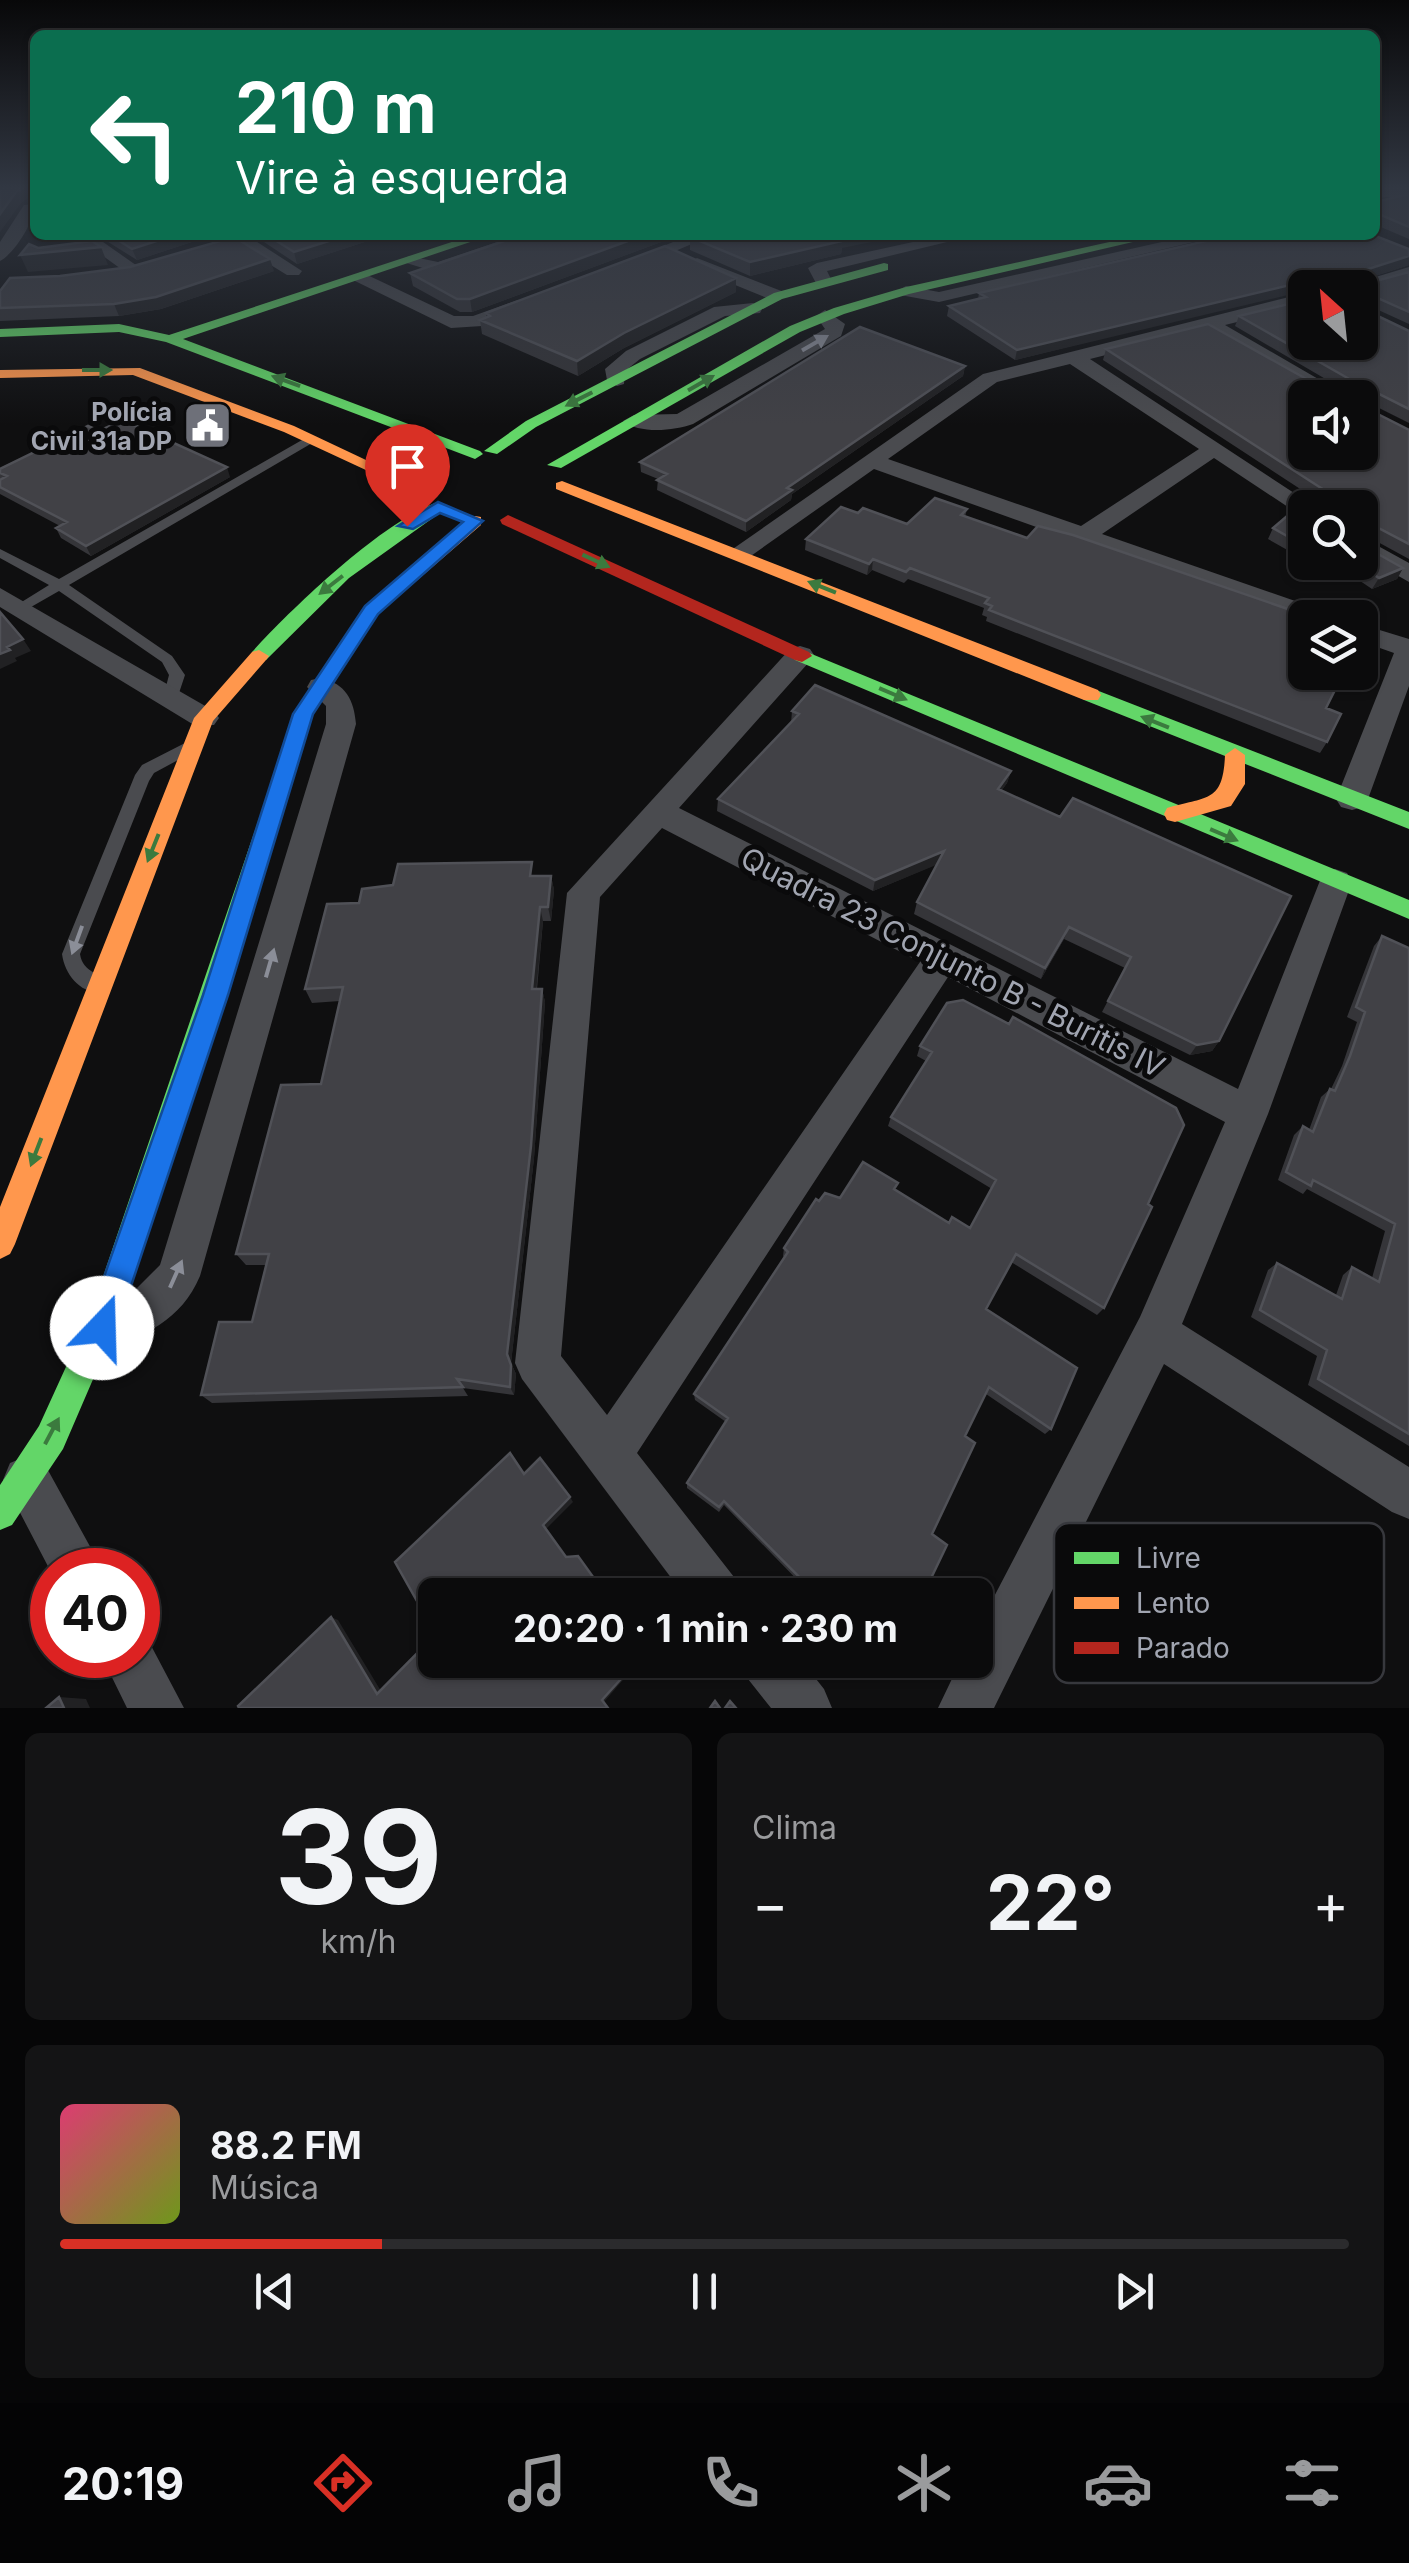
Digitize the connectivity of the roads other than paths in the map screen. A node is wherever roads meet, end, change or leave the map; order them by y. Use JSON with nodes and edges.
{"nodes":[{"id":1,"x":148,"y":266,"type":"edge"},
{"id":2,"x":308,"y":266,"type":"joint"},
{"id":3,"x":396,"y":266,"type":"edge"},
{"id":4,"x":625,"y":266,"type":"edge"},
{"id":5,"x":704,"y":266,"type":"edge"},
{"id":6,"x":827,"y":266,"type":"edge"},
{"id":7,"x":890,"y":266,"type":"edge"},
{"id":8,"x":1016,"y":266,"type":"edge"},
{"id":9,"x":1079,"y":266,"type":"edge"},
{"id":10,"x":614,"y":270,"type":"edge"},
{"id":11,"x":1409,"y":272,"type":"edge"},
{"id":12,"x":99,"y":275,"type":"edge"},
{"id":13,"x":362,"y":277,"type":"junction"},
{"id":14,"x":1378,"y":280,"type":"edge"},
{"id":15,"x":823,"y":281,"type":"junction"},
{"id":16,"x":258,"y":282,"type":"dead end"},
{"id":17,"x":336,"y":285,"type":"junction"},
{"id":18,"x":906,"y":290,"type":"junction"},
{"id":19,"x":544,"y":296,"type":"edge"},
{"id":20,"x":778,"y":296,"type":"junction"},
{"id":21,"x":1288,"y":303,"type":"edge"},
{"id":22,"x":154,"y":316,"type":"dead end"},
{"id":23,"x":1209,"y":324,"type":"junction"},
{"id":24,"x":119,"y":328,"type":"junction"},
{"id":25,"x":0,"y":333,"type":"edge"},
{"id":26,"x":170,"y":339,"type":"junction"},
{"id":27,"x":1074,"y":357,"type":"junction"},
{"id":28,"x":54,"y":371,"type":"junction"},
{"id":29,"x":0,"y":374,"type":"edge"},
{"id":30,"x":1309,"y":380,"type":"edge"},
{"id":31,"x":0,"y":390,"type":"edge"},
{"id":32,"x":334,"y":399,"type":"junction"},
{"id":33,"x":289,"y":428,"type":"junction"},
{"id":34,"x":313,"y":439,"type":"junction"},
{"id":35,"x":1213,"y":449,"type":"junction"},
{"id":36,"x":483,"y":452,"type":"junction"},
{"id":37,"x":872,"y":460,"type":"junction"},
{"id":38,"x":559,"y":476,"type":"junction"},
{"id":39,"x":1288,"y":497,"type":"edge"},
{"id":40,"x":434,"y":501,"type":"junction"},
{"id":41,"x":508,"y":520,"type":"junction"},
{"id":42,"x":475,"y":521,"type":"junction"},
{"id":43,"x":1084,"y":534,"type":"junction"},
{"id":44,"x":0,"y":553,"type":"edge"},
{"id":45,"x":739,"y":553,"type":"junction"},
{"id":46,"x":1378,"y":554,"type":"edge"},
{"id":47,"x":1409,"y":574,"type":"edge"},
{"id":48,"x":59,"y":586,"type":"junction"},
{"id":49,"x":10,"y":602,"type":"edge"},
{"id":50,"x":1288,"y":607,"type":"edge"},
{"id":51,"x":1378,"y":638,"type":"edge"},
{"id":52,"x":1409,"y":649,"type":"edge"},
{"id":53,"x":800,"y":655,"type":"junction"},
{"id":54,"x":321,"y":686,"type":"junction"},
{"id":55,"x":171,"y":698,"type":"junction"},
{"id":56,"x":199,"y":731,"type":"junction"},
{"id":57,"x":1235,"y":755,"type":"junction"},
{"id":58,"x":1352,"y":799,"type":"junction"},
{"id":59,"x":657,"y":811,"type":"junction"},
{"id":60,"x":1175,"y":814,"type":"junction"},
{"id":61,"x":1409,"y":821,"type":"edge"},
{"id":62,"x":1335,"y":882,"type":"junction"},
{"id":63,"x":1409,"y":910,"type":"edge"},
{"id":64,"x":944,"y":955,"type":"junction"},
{"id":65,"x":99,"y":986,"type":"junction"},
{"id":66,"x":1248,"y":1114,"type":"junction"},
{"id":67,"x":0,"y":1244,"type":"edge"},
{"id":68,"x":102,"y":1328,"type":"junction"},
{"id":69,"x":1156,"y":1333,"type":"junction"},
{"id":70,"x":608,"y":1457,"type":"junction"},
{"id":71,"x":1409,"y":1495,"type":"edge"},
{"id":72,"x":14,"y":1496,"type":"edge"},
{"id":73,"x":1060,"y":1523,"type":"edge"},
{"id":74,"x":1054,"y":1534,"type":"edge"},
{"id":75,"x":59,"y":1548,"type":"edge"},
{"id":76,"x":703,"y":1578,"type":"edge"},
{"id":77,"x":140,"y":1678,"type":"edge"},
{"id":78,"x":782,"y":1678,"type":"edge"},
{"id":79,"x":157,"y":1708,"type":"edge"},
{"id":80,"x":805,"y":1708,"type":"edge"},
{"id":81,"x":966,"y":1708,"type":"edge"}],
"edges":[{"from":1,"to":12,"type":"street"},
{"from":2,"to":16,"type":"street"},
{"from":2,"to":17,"type":"street"},
{"from":3,"to":13,"type":"street"},
{"from":4,"to":10,"type":"street"},
{"from":5,"to":20,"type":"street"},
{"from":6,"to":15,"type":"street"},
{"from":7,"to":15,"type":"street"},
{"from":8,"to":18,"type":"street"},
{"from":9,"to":18,"type":"street"},
{"from":11,"to":14,"type":"street"},
{"from":13,"to":17,"type":"street"},
{"from":13,"to":19,"type":"street"},
{"from":15,"to":20,"type":"street"},
{"from":17,"to":26,"type":"street"},
{"from":38,"to":18,"type":"street","one_way":true},
{"from":20,"to":36,"type":"street","one_way":true},
{"from":21,"to":23,"type":"street"},
{"from":22,"to":24,"type":"street"},
{"from":23,"to":27,"type":"street"},
{"from":23,"to":30,"type":"street"},
{"from":24,"to":25,"type":"street"},
{"from":24,"to":26,"type":"street"},
{"from":32,"to":26,"type":"street","one_way":true},
{"from":27,"to":35,"type":"street"},
{"from":27,"to":37,"type":"street"},
{"from":28,"to":29,"type":"street"},
{"from":28,"to":31,"type":"street"},
{"from":28,"to":33,"type":"street","one_way":true},
{"from":32,"to":33,"type":"street"},
{"from":32,"to":36,"type":"street"},
{"from":33,"to":34,"type":"street"},
{"from":34,"to":40,"type":"street"},
{"from":34,"to":48,"type":"lane"},
{"from":35,"to":39,"type":"street"},
{"from":35,"to":43,"type":"street"},
{"from":36,"to":38,"type":"street"},
{"from":36,"to":40,"type":"street"},
{"from":37,"to":43,"type":"street"},
{"from":37,"to":45,"type":"street"},
{"from":38,"to":41,"type":"street"},
{"from":38,"to":45,"type":"street"},
{"from":40,"to":42,"type":"street"},
{"from":40,"to":56,"type":"street","one_way":true},
{"from":41,"to":42,"type":"street"},
{"from":41,"to":53,"type":"street","one_way":true},
{"from":42,"to":54,"type":"street"},
{"from":43,"to":50,"type":"street"},
{"from":44,"to":48,"type":"lane"},
{"from":57,"to":45,"type":"street","one_way":true},
{"from":46,"to":47,"type":"street"},
{"from":48,"to":49,"type":"lane"},
{"from":48,"to":55,"type":"lane"},
{"from":49,"to":55,"type":"street"},
{"from":51,"to":52,"type":"street"},
{"from":52,"to":58,"type":"street"},
{"from":53,"to":59,"type":"street"},
{"from":53,"to":60,"type":"street","one_way":true},
{"from":54,"to":68,"type":"street"},
{"from":68,"to":54,"type":"street","one_way":true},
{"from":55,"to":56,"type":"street"},
{"from":56,"to":65,"type":"street","one_way":true},
{"from":56,"to":65,"type":"lane","one_way":true},
{"from":57,"to":58,"type":"street"},
{"from":57,"to":60,"type":"street"},
{"from":58,"to":61,"type":"street"},
{"from":59,"to":64,"type":"street","name":"Quadra 23 Conjunto B - Buritis IV"},
{"from":59,"to":70,"type":"street"},
{"from":60,"to":62,"type":"street","one_way":true},
{"from":62,"to":63,"type":"street"},
{"from":62,"to":66,"type":"street"},
{"from":64,"to":66,"type":"street","name":"Quadra 23 Conjunto B - Buritis IV"},
{"from":64,"to":70,"type":"street"},
{"from":65,"to":67,"type":"street","one_way":true},
{"from":66,"to":69,"type":"street"},
{"from":72,"to":68,"type":"street","one_way":true},
{"from":69,"to":71,"type":"street"},
{"from":69,"to":73,"type":"street"},
{"from":70,"to":76,"type":"street"},
{"from":72,"to":75,"type":"street"},
{"from":74,"to":81,"type":"street"},
{"from":77,"to":79,"type":"street"},
{"from":78,"to":80,"type":"street"}]}
